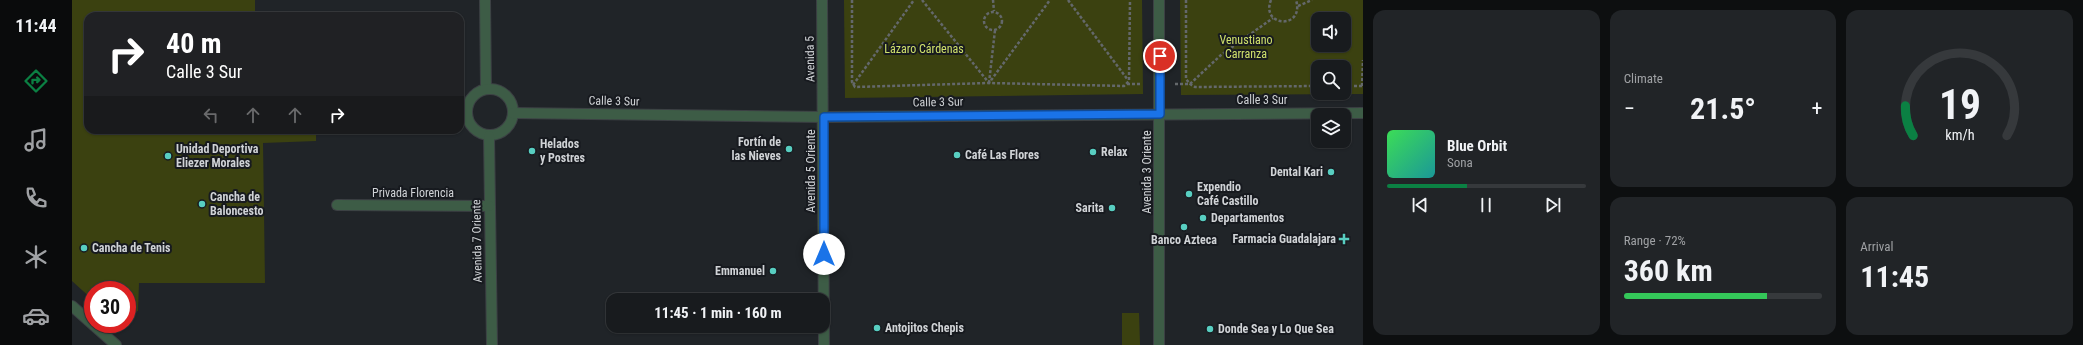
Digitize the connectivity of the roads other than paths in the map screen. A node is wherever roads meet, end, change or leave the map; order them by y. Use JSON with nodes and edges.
{"nodes":[{"id":1,"x":485,"y":0,"type":"edge"},
{"id":2,"x":822,"y":0,"type":"edge"},
{"id":3,"x":1160,"y":0,"type":"edge"},
{"id":4,"x":486,"y":89,"type":"junction"},
{"id":5,"x":464,"y":109,"type":"edge"},
{"id":6,"x":464,"y":113,"type":"edge"},
{"id":7,"x":513,"y":113,"type":"junction"},
{"id":8,"x":1363,"y":113,"type":"edge"},
{"id":9,"x":1160,"y":114,"type":"junction"},
{"id":10,"x":824,"y":117,"type":"junction"},
{"id":11,"x":489,"y":136,"type":"junction"},
{"id":12,"x":337,"y":205,"type":"dead end"},
{"id":13,"x":489,"y":206,"type":"junction"},
{"id":14,"x":72,"y":306,"type":"edge"},
{"id":15,"x":116,"y":345,"type":"edge"},
{"id":16,"x":492,"y":345,"type":"edge"},
{"id":17,"x":824,"y":345,"type":"edge"},
{"id":18,"x":1159,"y":345,"type":"edge"}],
"edges":[{"from":1,"to":4,"type":"street"},
{"from":2,"to":10,"type":"street","name":"Avenida 5"},
{"from":3,"to":9,"type":"street","name":"Avenida 3 Oriente"},
{"from":4,"to":5,"type":"street"},
{"from":4,"to":7,"type":"street"},
{"from":6,"to":11,"type":"street"},
{"from":7,"to":10,"type":"street","name":"Calle 3 Sur"},
{"from":7,"to":11,"type":"street"},
{"from":8,"to":9,"type":"street","name":"Calle 3 Sur"},
{"from":9,"to":10,"type":"street","name":"Calle 3 Sur"},
{"from":9,"to":18,"type":"street","name":"Avenida 3 Oriente"},
{"from":10,"to":17,"type":"street","name":"Avenida 5 Oriente"},
{"from":11,"to":13,"type":"street","name":"Avenida 7 Oriente"},
{"from":12,"to":13,"type":"street","name":"Privada Florencia"},
{"from":13,"to":16,"type":"street","name":"Avenida 7 Oriente"},
{"from":14,"to":15,"type":"street"}]}
